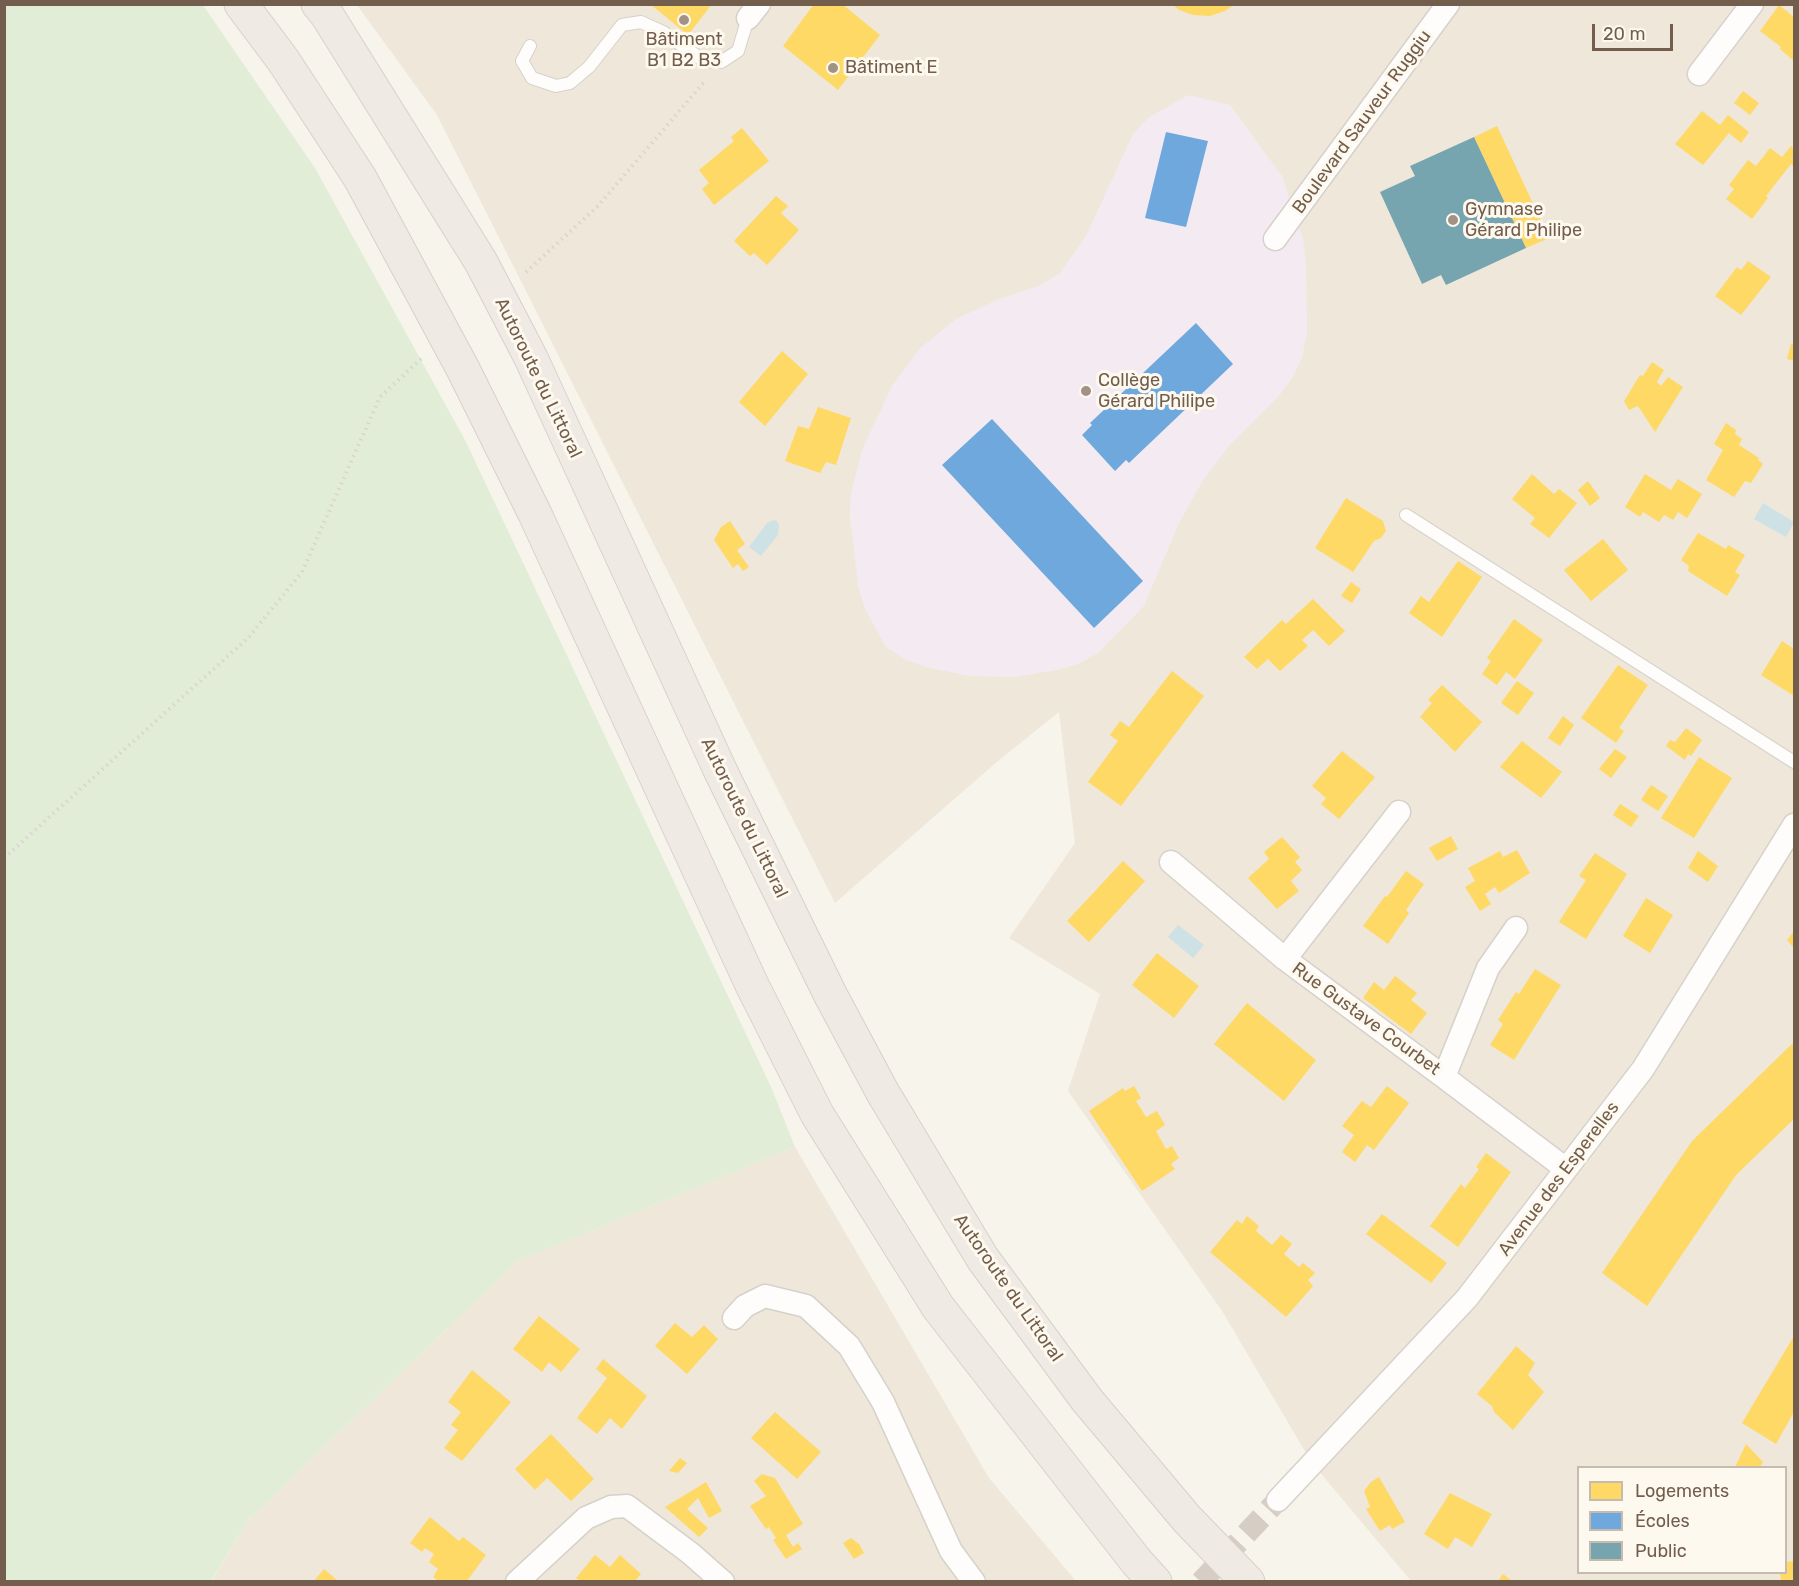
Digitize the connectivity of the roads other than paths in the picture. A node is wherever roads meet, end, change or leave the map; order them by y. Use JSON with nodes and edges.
{"nodes":[{"id":1,"x":241,"y":4,"type":"edge"},
{"id":2,"x":318,"y":4,"type":"edge"},
{"id":3,"x":1448,"y":4,"type":"edge"},
{"id":4,"x":1752,"y":4,"type":"edge"},
{"id":5,"x":754,"y":11,"type":"edge"},
{"id":6,"x":530,"y":46,"type":"dead end"},
{"id":7,"x":1699,"y":74,"type":"dead end"},
{"id":8,"x":1275,"y":239,"type":"dead end"},
{"id":9,"x":1406,"y":515,"type":"dead end"},
{"id":10,"x":1794,"y":762,"type":"edge"},
{"id":11,"x":1399,"y":812,"type":"dead end"},
{"id":12,"x":1794,"y":825,"type":"edge"},
{"id":13,"x":1171,"y":862,"type":"dead end"},
{"id":14,"x":1516,"y":928,"type":"dead end"},
{"id":15,"x":1285,"y":959,"type":"junction"},
{"id":16,"x":1444,"y":1077,"type":"junction"},
{"id":17,"x":1566,"y":1169,"type":"junction"},
{"id":18,"x":734,"y":1318,"type":"dead end"},
{"id":19,"x":1278,"y":1500,"type":"tunnel mouth"},
{"id":20,"x":517,"y":1581,"type":"edge"},
{"id":21,"x":723,"y":1581,"type":"edge"},
{"id":22,"x":974,"y":1581,"type":"edge"},
{"id":23,"x":1155,"y":1581,"type":"edge"},
{"id":24,"x":1248,"y":1581,"type":"edge"}],
"edges":[{"from":1,"to":23,"type":"highway"},
{"from":2,"to":24,"type":"highway","name":"Autoroute du Littoral"},
{"from":3,"to":8,"type":"street","name":"Boulevard Sauveur Ruggiu"},
{"from":4,"to":7,"type":"street"},
{"from":5,"to":6,"type":"lane"},
{"from":9,"to":10,"type":"lane"},
{"from":11,"to":15,"type":"street"},
{"from":12,"to":17,"type":"street","name":"Avenue des Esperelles"},
{"from":13,"to":15,"type":"street","name":"Rue Gustave Courbet"},
{"from":14,"to":16,"type":"street"},
{"from":15,"to":16,"type":"street","name":"Rue Gustave Courbet"},
{"from":16,"to":17,"type":"street","name":"Rue Gustave Courbet"},
{"from":17,"to":19,"type":"street","name":"Avenue des Esperelles"},
{"from":18,"to":22,"type":"street"},
{"from":20,"to":21,"type":"street"}]}
